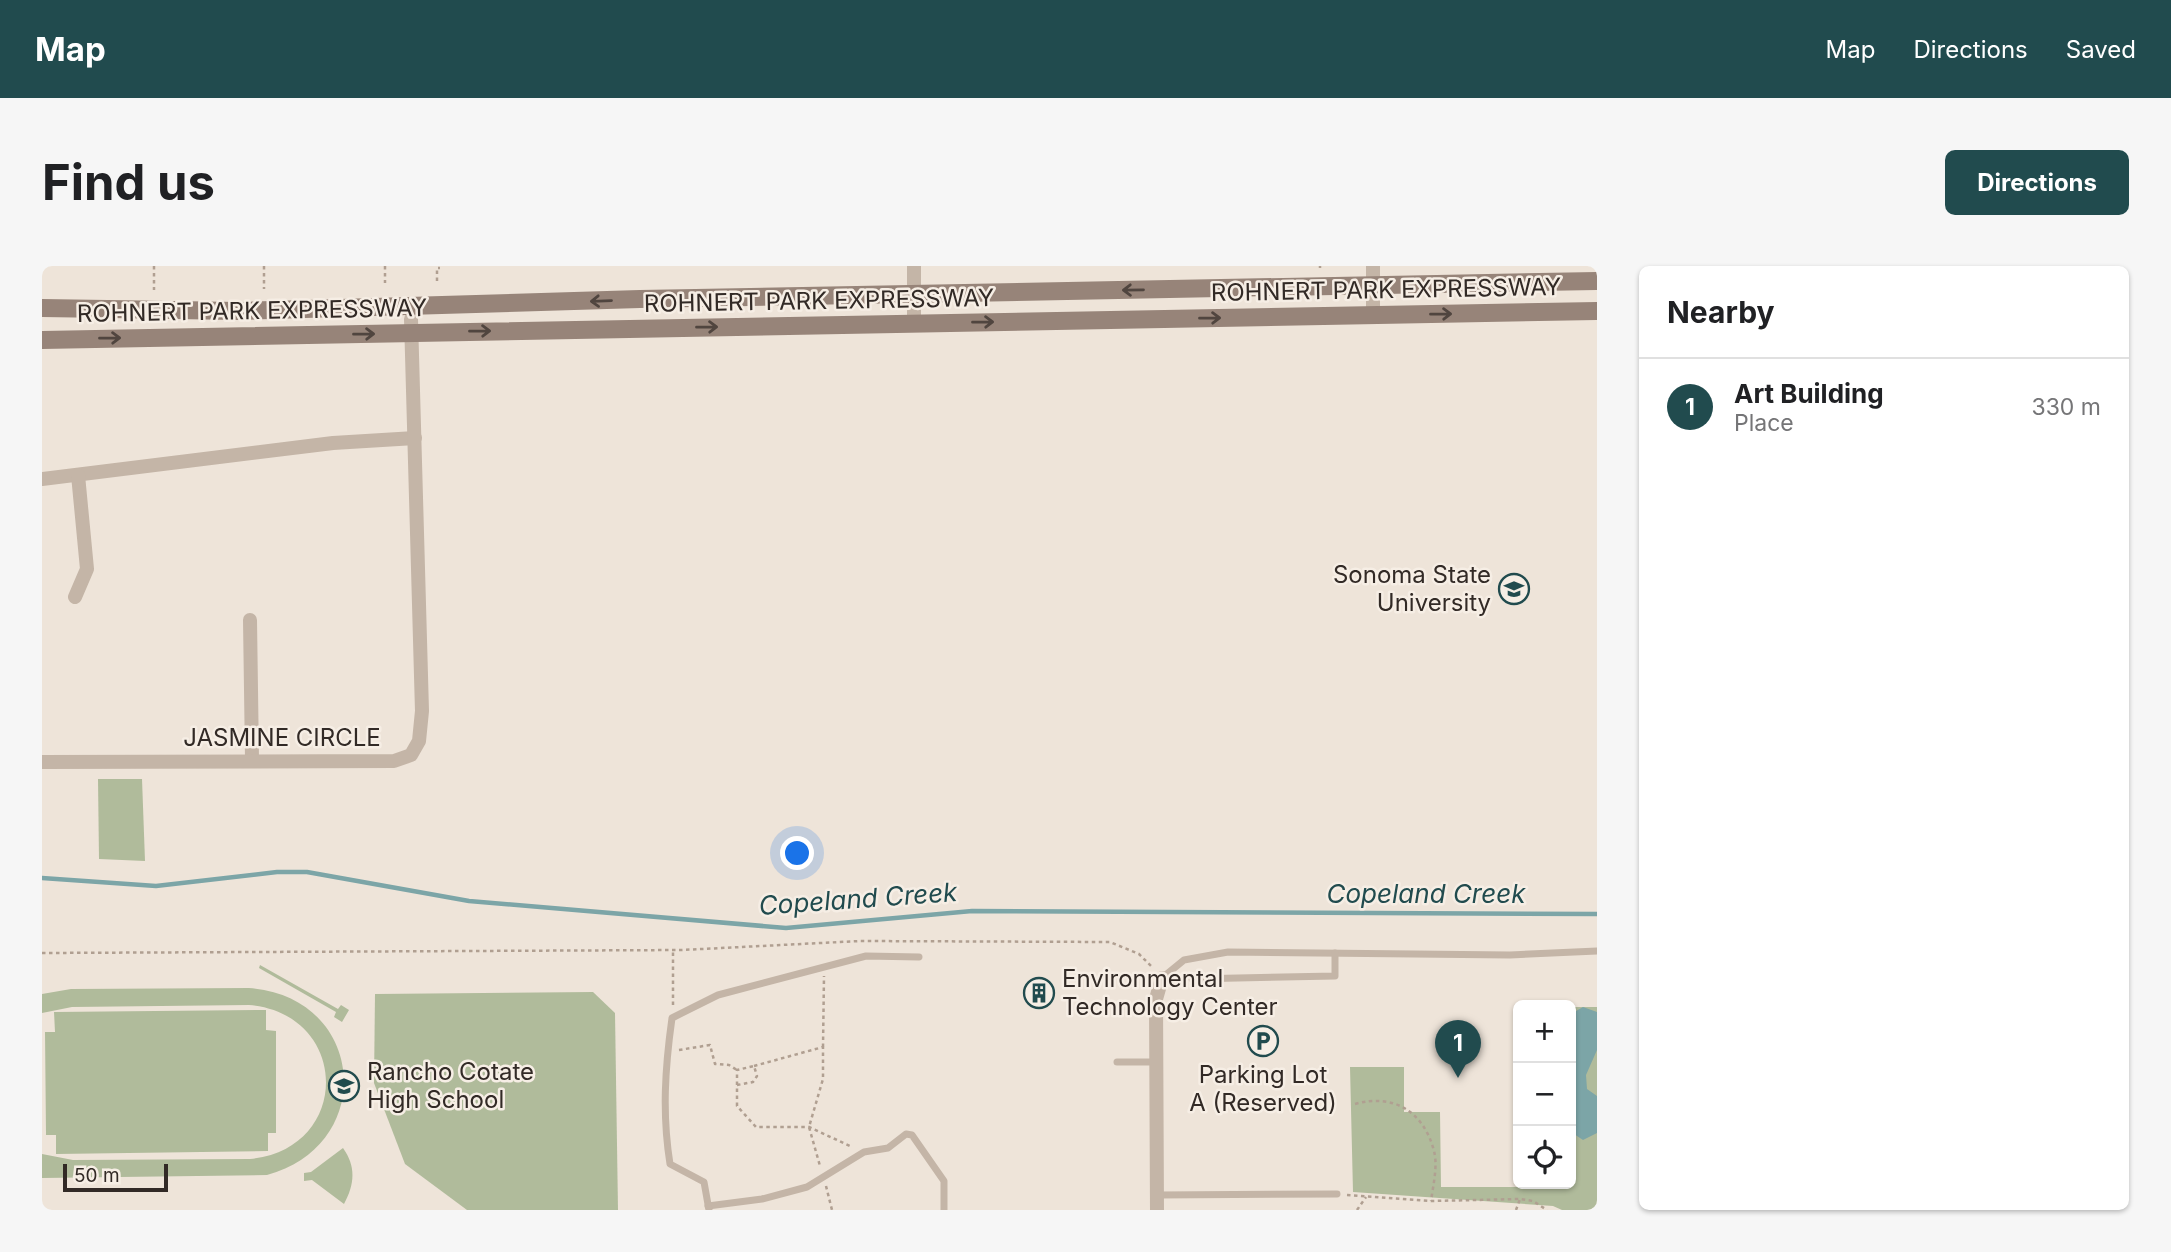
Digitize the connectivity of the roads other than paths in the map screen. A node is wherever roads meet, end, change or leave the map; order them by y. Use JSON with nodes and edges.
{"nodes":[{"id":1,"x":914,"y":266,"type":"edge"},
{"id":2,"x":1373,"y":266,"type":"edge"},
{"id":3,"x":1597,"y":281,"type":"edge"},
{"id":4,"x":1373,"y":286,"type":"junction"},
{"id":5,"x":915,"y":294,"type":"junction"},
{"id":6,"x":42,"y":308,"type":"edge"},
{"id":7,"x":1597,"y":311,"type":"edge"},
{"id":8,"x":1373,"y":315,"type":"junction"},
{"id":9,"x":915,"y":323,"type":"junction"},
{"id":10,"x":411,"y":326,"type":"junction"},
{"id":11,"x":42,"y":340,"type":"edge"},
{"id":12,"x":415,"y":438,"type":"junction"},
{"id":13,"x":78,"y":475,"type":"junction"},
{"id":14,"x":42,"y":480,"type":"edge"},
{"id":15,"x":75,"y":597,"type":"dead end"},
{"id":16,"x":250,"y":620,"type":"dead end"},
{"id":17,"x":252,"y":760,"type":"junction"},
{"id":18,"x":42,"y":762,"type":"edge"},
{"id":19,"x":1597,"y":951,"type":"edge"},
{"id":20,"x":1335,"y":953,"type":"junction"},
{"id":21,"x":919,"y":957,"type":"dead end"},
{"id":22,"x":1162,"y":978,"type":"joint"},
{"id":23,"x":1192,"y":979,"type":"dead end"},
{"id":24,"x":1117,"y":1062,"type":"dead end"},
{"id":25,"x":1156,"y":1062,"type":"junction"},
{"id":26,"x":1337,"y":1194,"type":"road end"},
{"id":27,"x":1158,"y":1195,"type":"junction"},
{"id":28,"x":709,"y":1208,"type":"edge"},
{"id":29,"x":944,"y":1210,"type":"edge"},
{"id":30,"x":1157,"y":1210,"type":"edge"}],
"edges":[{"from":1,"to":5,"type":"street"},
{"from":2,"to":4,"type":"street"},
{"from":3,"to":4,"type":"main road","name":"ROHNERT PARK EXPRESSWAY"},
{"from":4,"to":5,"type":"main road","name":"ROHNERT PARK EXPRESSWAY","one_way":true},
{"from":4,"to":8,"type":"street"},
{"from":5,"to":6,"type":"main road","name":"ROHNERT PARK EXPRESSWAY","one_way":true},
{"from":5,"to":9,"type":"street"},
{"from":8,"to":7,"type":"main road","name":"ROHNERT PARK EXPRESSWAY","one_way":true},
{"from":9,"to":8,"type":"main road","name":"ROHNERT PARK EXPRESSWAY","one_way":true},
{"from":10,"to":9,"type":"main road","name":"ROHNERT PARK EXPRESSWAY","one_way":true},
{"from":11,"to":10,"type":"main road","name":"ROHNERT PARK EXPRESSWAY","one_way":true},
{"from":10,"to":12,"type":"street","name":"JASMINE CIRCLE"},
{"from":12,"to":13,"type":"street"},
{"from":12,"to":17,"type":"street","name":"JASMINE CIRCLE"},
{"from":13,"to":14,"type":"street"},
{"from":13,"to":15,"type":"street"},
{"from":16,"to":17,"type":"street"},
{"from":17,"to":18,"type":"street","name":"JASMINE CIRCLE"},
{"from":19,"to":20,"type":"lane"},
{"from":20,"to":22,"type":"lane"},
{"from":20,"to":23,"type":"lane"},
{"from":21,"to":28,"type":"lane"},
{"from":22,"to":25,"type":"street"},
{"from":24,"to":25,"type":"lane"},
{"from":25,"to":27,"type":"street"},
{"from":26,"to":27,"type":"lane"},
{"from":27,"to":30,"type":"street"},
{"from":28,"to":29,"type":"lane"}]}
